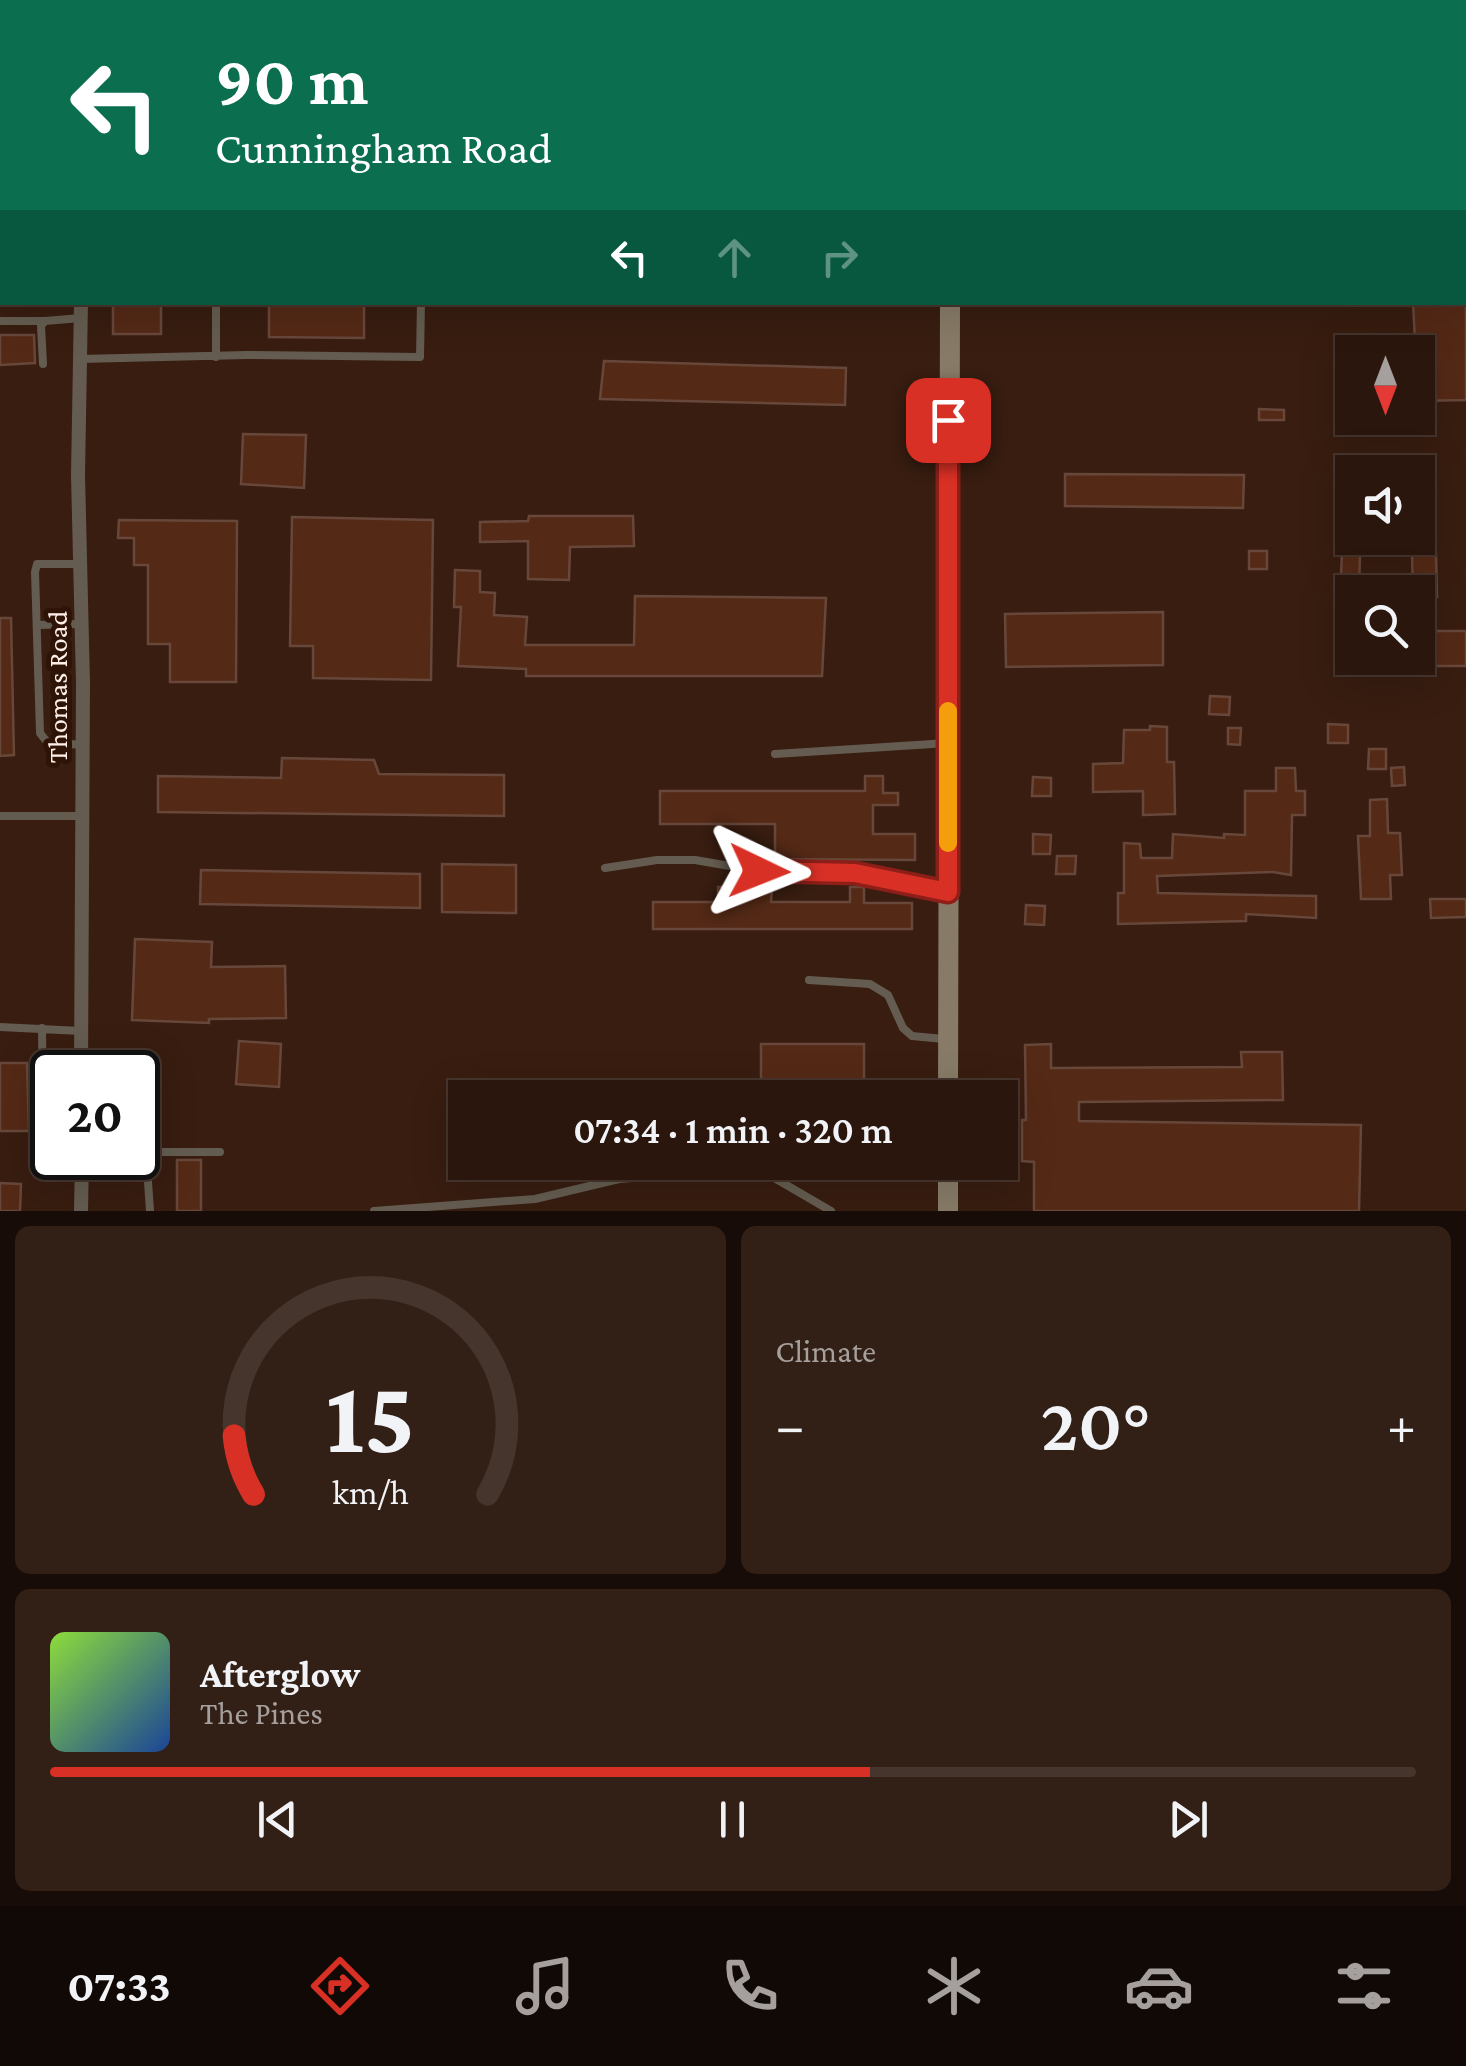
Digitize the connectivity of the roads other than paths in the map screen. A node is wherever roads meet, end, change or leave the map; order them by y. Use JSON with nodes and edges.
{"nodes":[{"id":1,"x":216,"y":305,"type":"edge"},
{"id":2,"x":421,"y":305,"type":"edge"},
{"id":3,"x":950,"y":305,"type":"edge"},
{"id":4,"x":81,"y":310,"type":"edge"},
{"id":5,"x":0,"y":321,"type":"edge"},
{"id":6,"x":45,"y":321,"type":"junction"},
{"id":7,"x":216,"y":357,"type":"junction"},
{"id":8,"x":80,"y":358,"type":"junction"},
{"id":9,"x":43,"y":364,"type":"dead end"},
{"id":10,"x":922,"y":417,"type":"dead end"},
{"id":11,"x":948,"y":420,"type":"junction"},
{"id":12,"x":81,"y":564,"type":"junction"},
{"id":13,"x":82,"y":624,"type":"junction"},
{"id":14,"x":36,"y":625,"type":"junction"},
{"id":15,"x":948,"y":743,"type":"junction"},
{"id":16,"x":82,"y":746,"type":"junction"},
{"id":17,"x":775,"y":754,"type":"dead end"},
{"id":18,"x":0,"y":816,"type":"edge"},
{"id":19,"x":81,"y":816,"type":"junction"},
{"id":20,"x":604,"y":868,"type":"dead end"},
{"id":21,"x":948,"y":892,"type":"junction"},
{"id":22,"x":809,"y":980,"type":"dead end"},
{"id":23,"x":0,"y":1028,"type":"edge"},
{"id":24,"x":42,"y":1028,"type":"junction"},
{"id":25,"x":82,"y":1031,"type":"junction"},
{"id":26,"x":948,"y":1039,"type":"junction"},
{"id":27,"x":42,"y":1050,"type":"edge"},
{"id":28,"x":82,"y":1050,"type":"edge"},
{"id":29,"x":948,"y":1080,"type":"edge"},
{"id":30,"x":160,"y":1150,"type":"edge"},
{"id":31,"x":220,"y":1152,"type":"dead end"},
{"id":32,"x":82,"y":1180,"type":"edge"},
{"id":33,"x":146,"y":1180,"type":"edge"},
{"id":34,"x":948,"y":1180,"type":"edge"},
{"id":35,"x":81,"y":1211,"type":"edge"},
{"id":36,"x":150,"y":1211,"type":"edge"},
{"id":37,"x":374,"y":1211,"type":"edge"},
{"id":38,"x":831,"y":1211,"type":"edge"},
{"id":39,"x":948,"y":1211,"type":"edge"}],
"edges":[{"from":1,"to":7,"type":"lane"},
{"from":2,"to":7,"type":"lane"},
{"from":3,"to":11,"type":"street"},
{"from":4,"to":6,"type":"lane"},
{"from":4,"to":8,"type":"street","name":"Thomas Road"},
{"from":5,"to":6,"type":"lane"},
{"from":6,"to":9,"type":"lane"},
{"from":7,"to":8,"type":"lane"},
{"from":8,"to":12,"type":"street","name":"Thomas Road"},
{"from":10,"to":11,"type":"street"},
{"from":11,"to":15,"type":"street"},
{"from":12,"to":13,"type":"street","name":"Thomas Road"},
{"from":12,"to":14,"type":"lane"},
{"from":13,"to":14,"type":"lane"},
{"from":13,"to":16,"type":"street","name":"Thomas Road"},
{"from":14,"to":16,"type":"lane"},
{"from":15,"to":17,"type":"lane"},
{"from":15,"to":21,"type":"street"},
{"from":16,"to":19,"type":"street","name":"Thomas Road"},
{"from":18,"to":19,"type":"lane"},
{"from":19,"to":25,"type":"street","name":"Thomas Road"},
{"from":20,"to":21,"type":"lane"},
{"from":21,"to":26,"type":"street"},
{"from":22,"to":26,"type":"lane"},
{"from":23,"to":24,"type":"lane"},
{"from":24,"to":25,"type":"lane"},
{"from":24,"to":27,"type":"lane"},
{"from":25,"to":28,"type":"street","name":"Thomas Road"},
{"from":26,"to":29,"type":"street"},
{"from":30,"to":31,"type":"lane"},
{"from":32,"to":35,"type":"street"},
{"from":33,"to":36,"type":"lane"},
{"from":34,"to":39,"type":"street"},
{"from":37,"to":38,"type":"lane"}]}
